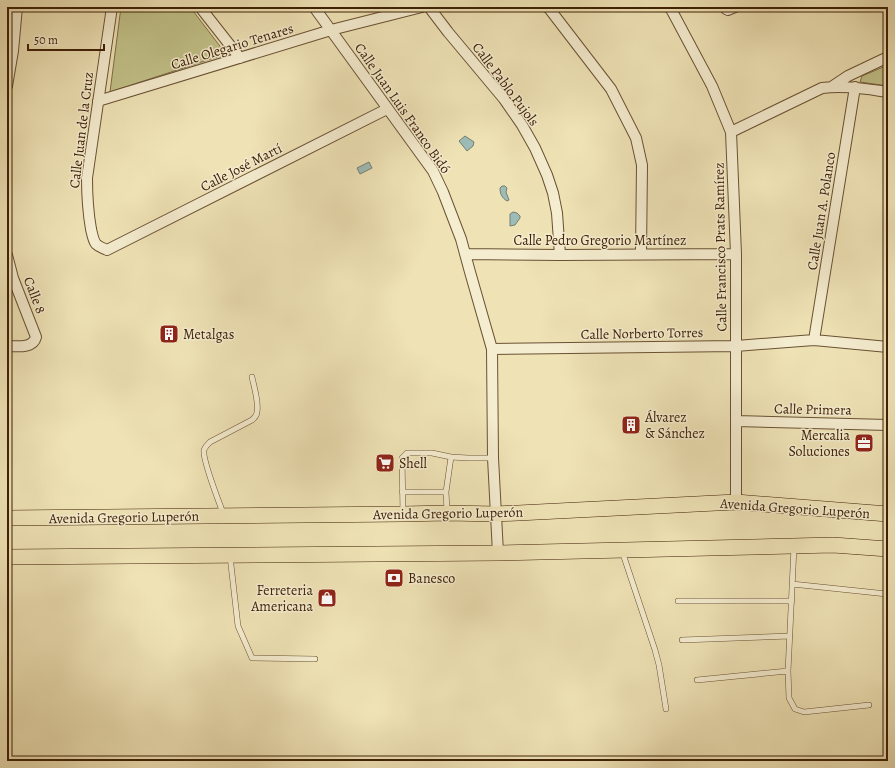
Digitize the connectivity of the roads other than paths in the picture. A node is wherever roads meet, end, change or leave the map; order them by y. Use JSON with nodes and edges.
{"nodes":[{"id":1,"x":112,"y":7,"type":"edge"},
{"id":2,"x":200,"y":7,"type":"edge"},
{"id":3,"x":314,"y":7,"type":"edge"},
{"id":4,"x":422,"y":7,"type":"edge"},
{"id":5,"x":429,"y":7,"type":"edge"},
{"id":6,"x":548,"y":7,"type":"edge"},
{"id":7,"x":669,"y":7,"type":"edge"},
{"id":8,"x":725,"y":7,"type":"edge"},
{"id":9,"x":735,"y":7,"type":"edge"},
{"id":10,"x":17,"y":9,"type":"edge"},
{"id":11,"x":7,"y":16,"type":"edge"},
{"id":12,"x":331,"y":30,"type":"junction"},
{"id":13,"x":888,"y":57,"type":"edge"},
{"id":14,"x":240,"y":58,"type":"junction"},
{"id":15,"x":7,"y":86,"type":"edge"},
{"id":16,"x":833,"y":86,"type":"junction"},
{"id":17,"x":855,"y":87,"type":"junction"},
{"id":18,"x":888,"y":92,"type":"edge"},
{"id":19,"x":98,"y":101,"type":"junction"},
{"id":20,"x":387,"y":109,"type":"junction"},
{"id":21,"x":731,"y":132,"type":"junction"},
{"id":22,"x":107,"y":250,"type":"joint"},
{"id":23,"x":465,"y":254,"type":"junction"},
{"id":24,"x":641,"y":254,"type":"junction"},
{"id":25,"x":736,"y":254,"type":"junction"},
{"id":26,"x":7,"y":255,"type":"edge"},
{"id":27,"x":560,"y":255,"type":"junction"},
{"id":28,"x":814,"y":340,"type":"junction"},
{"id":29,"x":7,"y":346,"type":"edge"},
{"id":30,"x":736,"y":346,"type":"junction"},
{"id":31,"x":888,"y":347,"type":"edge"},
{"id":32,"x":492,"y":349,"type":"junction"},
{"id":33,"x":252,"y":377,"type":"dead end"},
{"id":34,"x":736,"y":421,"type":"junction"},
{"id":35,"x":888,"y":425,"type":"edge"},
{"id":36,"x":450,"y":457,"type":"junction"},
{"id":37,"x":493,"y":458,"type":"junction"},
{"id":38,"x":402,"y":492,"type":"junction"},
{"id":39,"x":446,"y":492,"type":"junction"},
{"id":40,"x":736,"y":502,"type":"junction"},
{"id":41,"x":447,"y":512,"type":"junction"},
{"id":42,"x":403,"y":514,"type":"junction"},
{"id":43,"x":496,"y":514,"type":"junction"},
{"id":44,"x":888,"y":514,"type":"edge"},
{"id":45,"x":224,"y":516,"type":"junction"},
{"id":46,"x":7,"y":518,"type":"edge"},
{"id":47,"x":794,"y":546,"type":"junction"},
{"id":48,"x":888,"y":549,"type":"edge"},
{"id":49,"x":622,"y":550,"type":"junction"},
{"id":50,"x":498,"y":553,"type":"junction"},
{"id":51,"x":230,"y":555,"type":"junction"},
{"id":52,"x":7,"y":557,"type":"edge"},
{"id":53,"x":792,"y":584,"type":"junction"},
{"id":54,"x":887,"y":594,"type":"edge"},
{"id":55,"x":678,"y":601,"type":"dead end"},
{"id":56,"x":792,"y":601,"type":"junction"},
{"id":57,"x":790,"y":636,"type":"junction"},
{"id":58,"x":682,"y":640,"type":"dead end"},
{"id":59,"x":315,"y":659,"type":"dead end"},
{"id":60,"x":788,"y":671,"type":"junction"},
{"id":61,"x":697,"y":680,"type":"dead end"},
{"id":62,"x":869,"y":705,"type":"dead end"},
{"id":63,"x":666,"y":709,"type":"dead end"}],
"edges":[{"from":1,"to":19,"type":"street","name":"Calle Juan de la Cruz"},
{"from":2,"to":14,"type":"street"},
{"from":3,"to":12,"type":"street","name":"Calle Juan Luis Franco Bidó"},
{"from":4,"to":12,"type":"street","name":"Calle Olegario Tenares"},
{"from":5,"to":27,"type":"street","name":"Calle Pablo Pujols"},
{"from":6,"to":24,"type":"street"},
{"from":7,"to":21,"type":"street","name":"Calle Francisco Prats Ramírez"},
{"from":8,"to":9,"type":"street"},
{"from":10,"to":11,"type":"street"},
{"from":10,"to":15,"type":"street"},
{"from":12,"to":14,"type":"street","name":"Calle Olegario Tenares"},
{"from":12,"to":20,"type":"street","name":"Calle Juan Luis Franco Bidó"},
{"from":13,"to":16,"type":"street"},
{"from":14,"to":19,"type":"street","name":"Calle Olegario Tenares"},
{"from":16,"to":17,"type":"street"},
{"from":16,"to":21,"type":"street"},
{"from":17,"to":18,"type":"street"},
{"from":17,"to":28,"type":"street","name":"Calle Juan A. Polanco"},
{"from":19,"to":22,"type":"street","name":"Calle Juan de la Cruz"},
{"from":20,"to":22,"type":"street","name":"Calle José Martí"},
{"from":20,"to":23,"type":"street","name":"Calle Juan Luis Franco Bidó"},
{"from":21,"to":25,"type":"street","name":"Calle Francisco Prats Ramírez"},
{"from":23,"to":27,"type":"street","name":"Calle Pedro Gregorio Martínez"},
{"from":23,"to":32,"type":"street","name":"Calle Juan Luis Franco Bidó"},
{"from":24,"to":25,"type":"street","name":"Calle Pedro Gregorio Martínez"},
{"from":24,"to":27,"type":"street","name":"Calle Pedro Gregorio Martínez"},
{"from":25,"to":30,"type":"street","name":"Calle Francisco Prats Ramírez"},
{"from":26,"to":29,"type":"street","name":"Calle 8"},
{"from":28,"to":30,"type":"street","name":"Calle Norberto Torres"},
{"from":28,"to":31,"type":"street","name":"Calle Norberto Torres"},
{"from":30,"to":32,"type":"street","name":"Calle Norberto Torres"},
{"from":30,"to":34,"type":"street","name":"Calle Francisco Prats Ramírez"},
{"from":32,"to":37,"type":"street","name":"Calle Juan Luis Franco Bidó"},
{"from":33,"to":45,"type":"lane"},
{"from":34,"to":35,"type":"street","name":"Calle Primera"},
{"from":34,"to":40,"type":"street","name":"Calle Francisco Prats Ramírez"},
{"from":36,"to":37,"type":"lane"},
{"from":36,"to":38,"type":"lane"},
{"from":36,"to":39,"type":"lane"},
{"from":37,"to":43,"type":"street","name":"Calle Juan Luis Franco Bidó"},
{"from":38,"to":39,"type":"lane"},
{"from":38,"to":42,"type":"lane"},
{"from":39,"to":41,"type":"lane"},
{"from":40,"to":43,"type":"main road","name":"Avenida Gregorio Luperón"},
{"from":40,"to":44,"type":"main road","name":"Avenida Gregorio Luperón"},
{"from":41,"to":42,"type":"main road","name":"Avenida Gregorio Luperón"},
{"from":41,"to":43,"type":"main road","name":"Avenida Gregorio Luperón"},
{"from":42,"to":45,"type":"main road","name":"Avenida Gregorio Luperón"},
{"from":43,"to":50,"type":"street","name":"Calle Juan Luis Franco Bidó"},
{"from":45,"to":46,"type":"main road","name":"Avenida Gregorio Luperón"},
{"from":47,"to":48,"type":"main road"},
{"from":47,"to":49,"type":"main road"},
{"from":47,"to":53,"type":"lane"},
{"from":49,"to":50,"type":"main road"},
{"from":49,"to":63,"type":"lane"},
{"from":50,"to":51,"type":"main road"},
{"from":51,"to":52,"type":"main road"},
{"from":51,"to":59,"type":"lane"},
{"from":53,"to":54,"type":"lane"},
{"from":53,"to":56,"type":"lane"},
{"from":55,"to":56,"type":"lane"},
{"from":56,"to":57,"type":"lane"},
{"from":57,"to":58,"type":"lane"},
{"from":57,"to":60,"type":"lane"},
{"from":60,"to":61,"type":"lane"},
{"from":60,"to":62,"type":"lane"}]}
